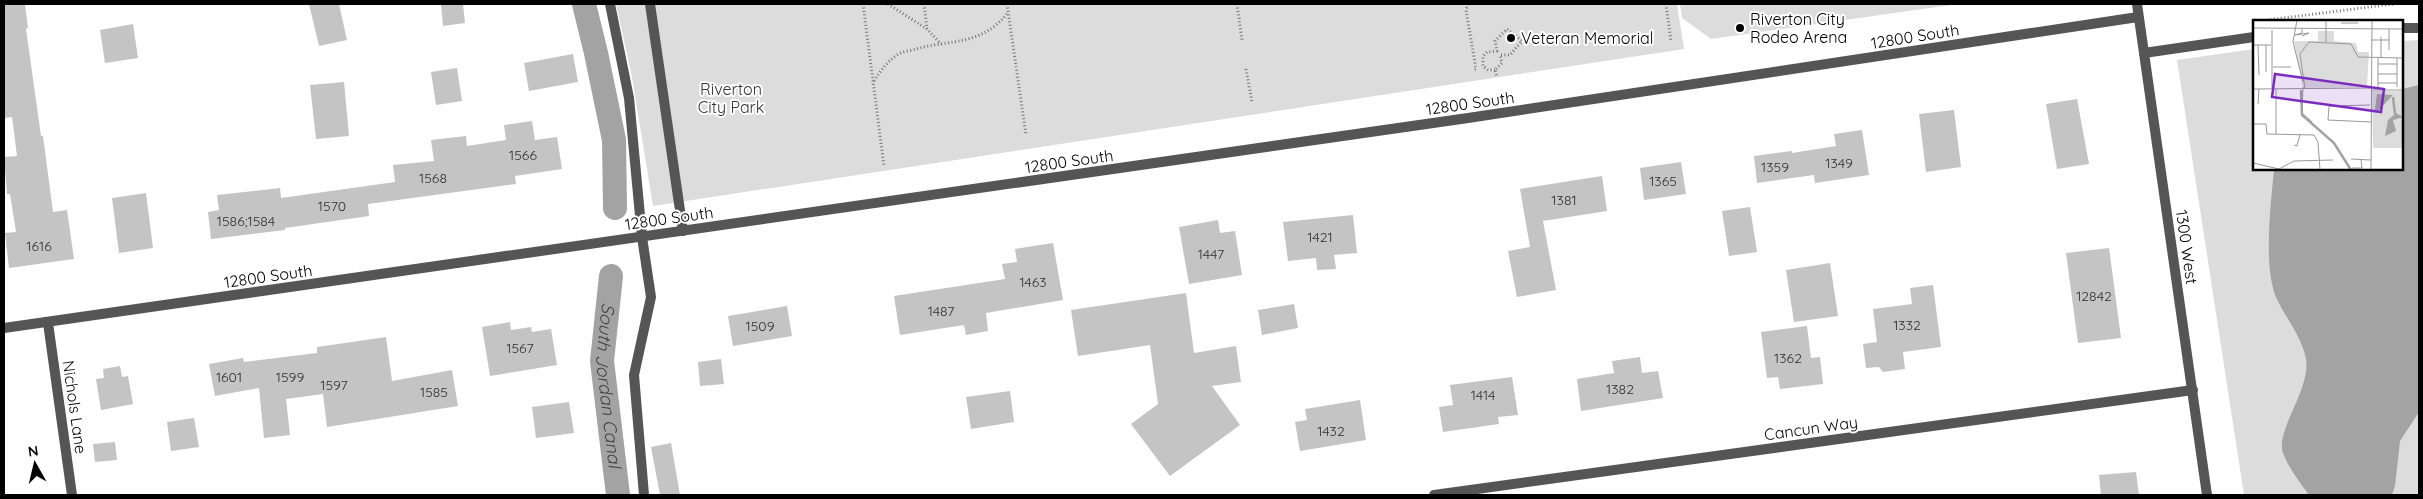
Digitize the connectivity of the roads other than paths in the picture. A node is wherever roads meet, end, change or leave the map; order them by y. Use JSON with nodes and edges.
{"nodes":[{"id":1,"x":610,"y":4,"type":"edge"},
{"id":2,"x":650,"y":4,"type":"edge"},
{"id":3,"x":2137,"y":4,"type":"edge"},
{"id":4,"x":2138,"y":17,"type":"junction"},
{"id":5,"x":2403,"y":28,"type":"edge"},
{"id":6,"x":2419,"y":28,"type":"edge"},
{"id":7,"x":2253,"y":36,"type":"edge"},
{"id":8,"x":2144,"y":52,"type":"junction"},
{"id":9,"x":683,"y":231,"type":"junction"},
{"id":10,"x":642,"y":237,"type":"junction"},
{"id":11,"x":48,"y":323,"type":"junction"},
{"id":12,"x":4,"y":328,"type":"edge"},
{"id":13,"x":2193,"y":390,"type":"junction"},
{"id":14,"x":72,"y":495,"type":"edge"},
{"id":15,"x":644,"y":495,"type":"edge"},
{"id":16,"x":1434,"y":495,"type":"edge"},
{"id":17,"x":2207,"y":495,"type":"edge"}],
"edges":[{"from":1,"to":10,"type":"street"},
{"from":2,"to":9,"type":"street"},
{"from":3,"to":4,"type":"street","name":"1300 West"},
{"from":4,"to":8,"type":"street","name":"1300 West"},
{"from":4,"to":9,"type":"street","name":"12800 South"},
{"from":5,"to":6,"type":"street"},
{"from":7,"to":8,"type":"street"},
{"from":8,"to":13,"type":"street","name":"1300 West"},
{"from":9,"to":10,"type":"street","name":"12800 South"},
{"from":10,"to":11,"type":"street","name":"12800 South"},
{"from":10,"to":15,"type":"street"},
{"from":11,"to":12,"type":"street","name":"12800 South"},
{"from":11,"to":14,"type":"street","name":"Nichols Lane"},
{"from":13,"to":16,"type":"street","name":"Cancun Way"},
{"from":13,"to":17,"type":"street","name":"1300 West"}]}
